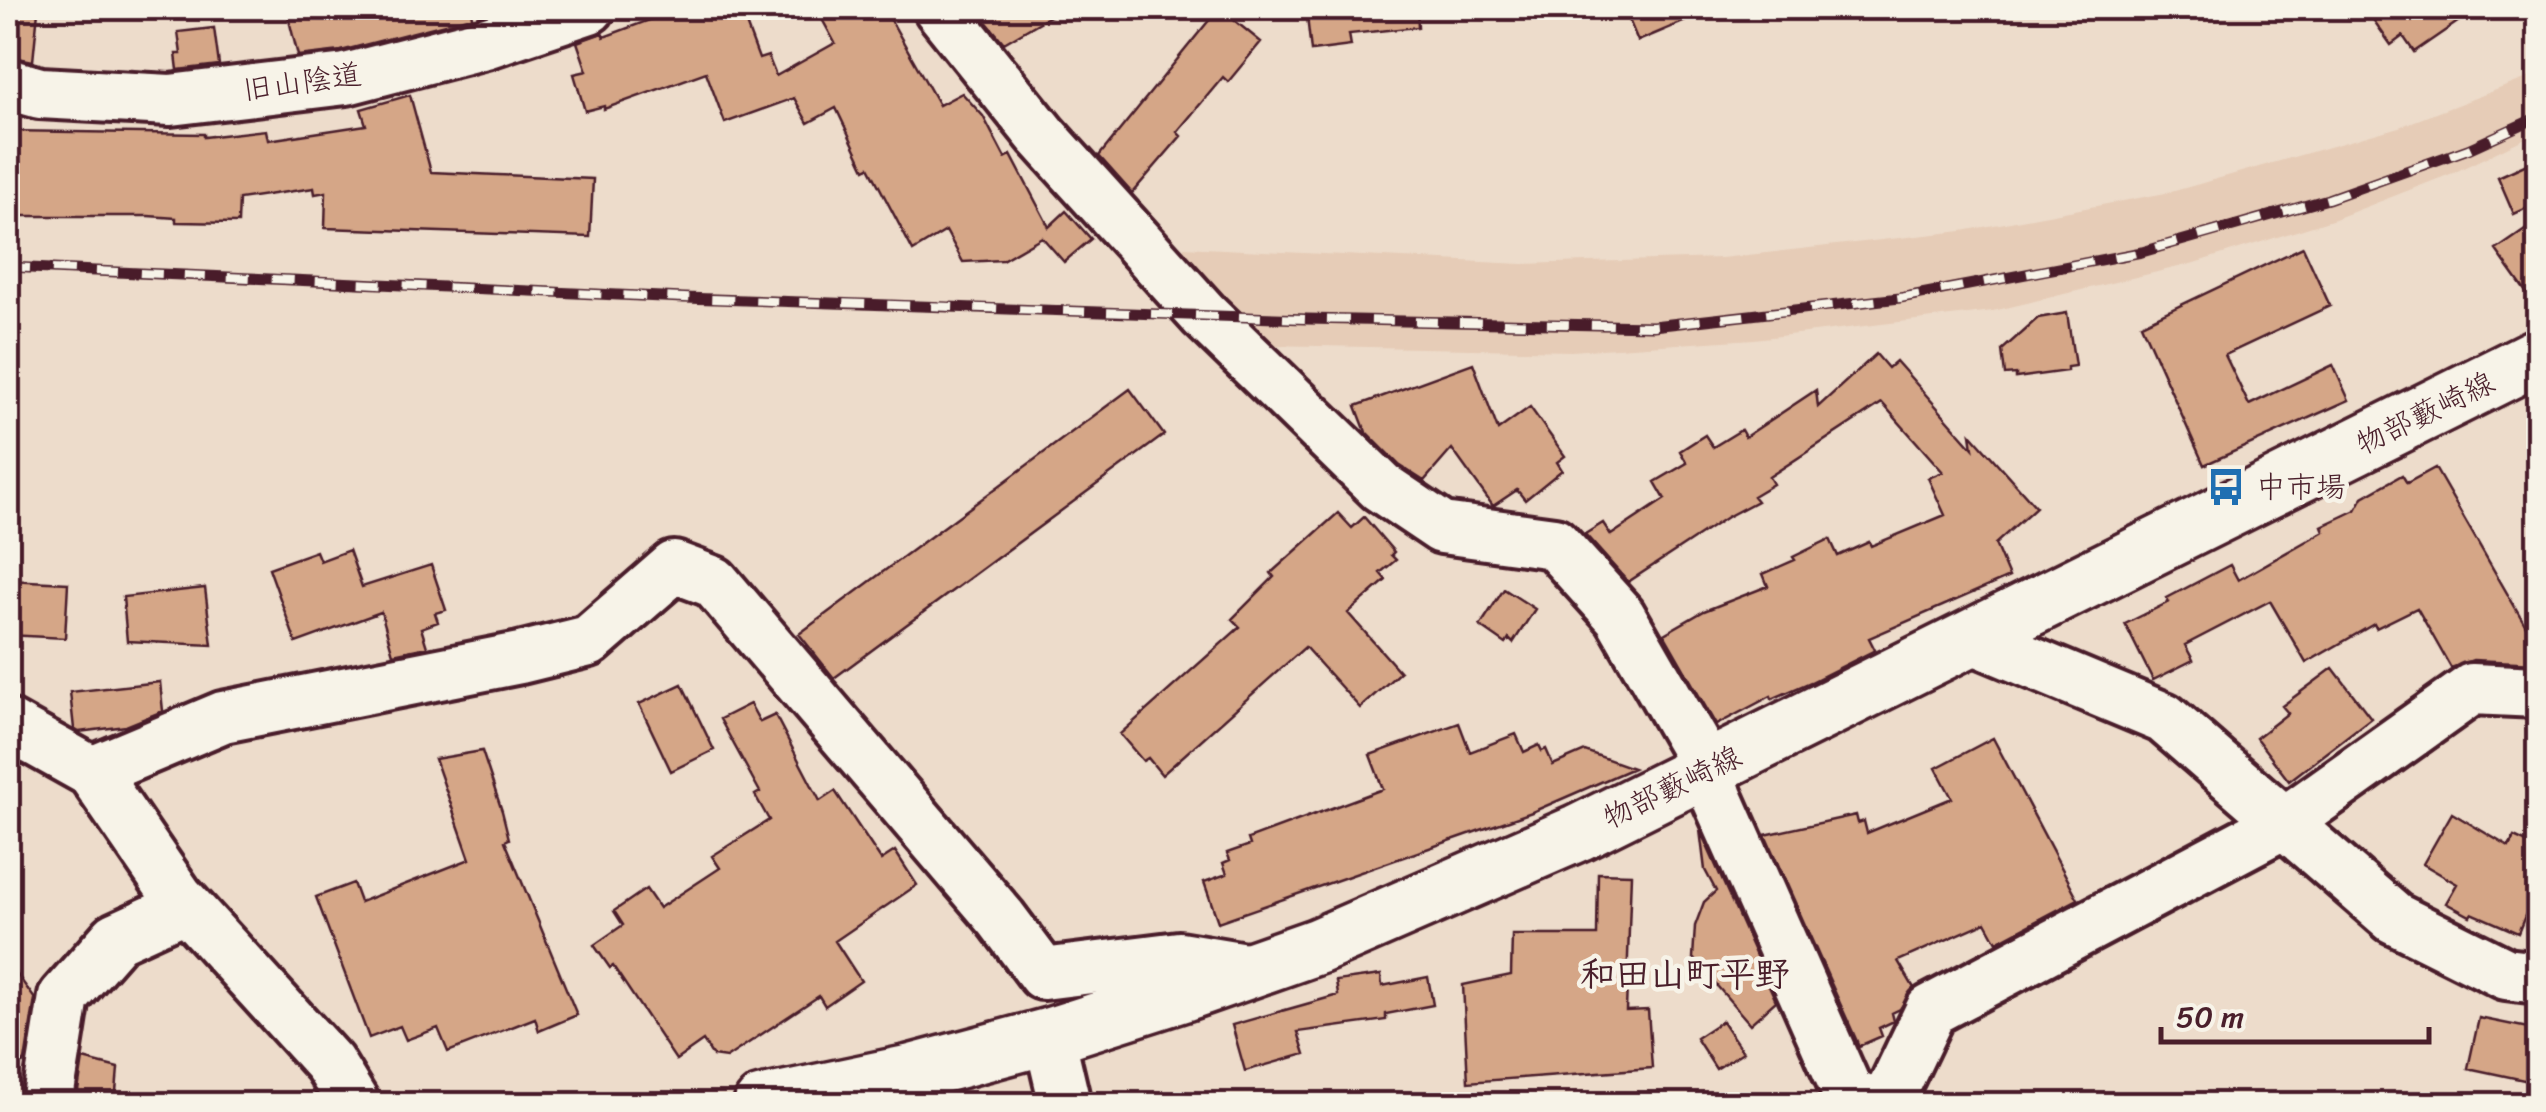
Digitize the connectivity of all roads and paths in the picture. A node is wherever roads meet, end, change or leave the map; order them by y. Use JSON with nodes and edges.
{"nodes":[{"id":1,"x":589,"y":8,"type":"edge"},
{"id":2,"x":939,"y":8,"type":"edge"},
{"id":3,"x":8,"y":84,"type":"edge"},
{"id":4,"x":2538,"y":356,"type":"edge"},
{"id":5,"x":1972,"y":638,"type":"junction"},
{"id":6,"x":2538,"y":692,"type":"edge"},
{"id":7,"x":8,"y":726,"type":"edge"},
{"id":8,"x":1708,"y":769,"type":"junction"},
{"id":9,"x":92,"y":772,"type":"junction"},
{"id":10,"x":2284,"y":823,"type":"junction"},
{"id":11,"x":186,"y":906,"type":"junction"},
{"id":12,"x":1250,"y":969,"type":"junction"},
{"id":13,"x":2538,"y":978,"type":"edge"},
{"id":14,"x":1049,"y":1036,"type":"junction"},
{"id":15,"x":47,"y":1104,"type":"edge"},
{"id":16,"x":354,"y":1104,"type":"edge"},
{"id":17,"x":762,"y":1104,"type":"edge"},
{"id":18,"x":1064,"y":1104,"type":"edge"},
{"id":19,"x":1871,"y":1104,"type":"edge"},
{"id":20,"x":1886,"y":1104,"type":"edge"}],
"edges":[{"from":1,"to":3,"type":"street","name":"旧山陰道"},
{"from":2,"to":8,"type":"street"},
{"from":4,"to":5,"type":"main road","name":"物部藪崎線"},
{"from":5,"to":8,"type":"main road","name":"物部藪崎線"},
{"from":5,"to":10,"type":"street"},
{"from":6,"to":10,"type":"street"},
{"from":7,"to":9,"type":"street"},
{"from":8,"to":12,"type":"main road","name":"物部藪崎線"},
{"from":8,"to":19,"type":"street"},
{"from":9,"to":11,"type":"street"},
{"from":9,"to":12,"type":"street"},
{"from":10,"to":13,"type":"street"},
{"from":10,"to":20,"type":"street"},
{"from":11,"to":15,"type":"street"},
{"from":11,"to":16,"type":"street"},
{"from":12,"to":14,"type":"main road","name":"物部藪崎線"},
{"from":14,"to":17,"type":"main road","name":"物部藪崎線"},
{"from":14,"to":18,"type":"street"}]}
